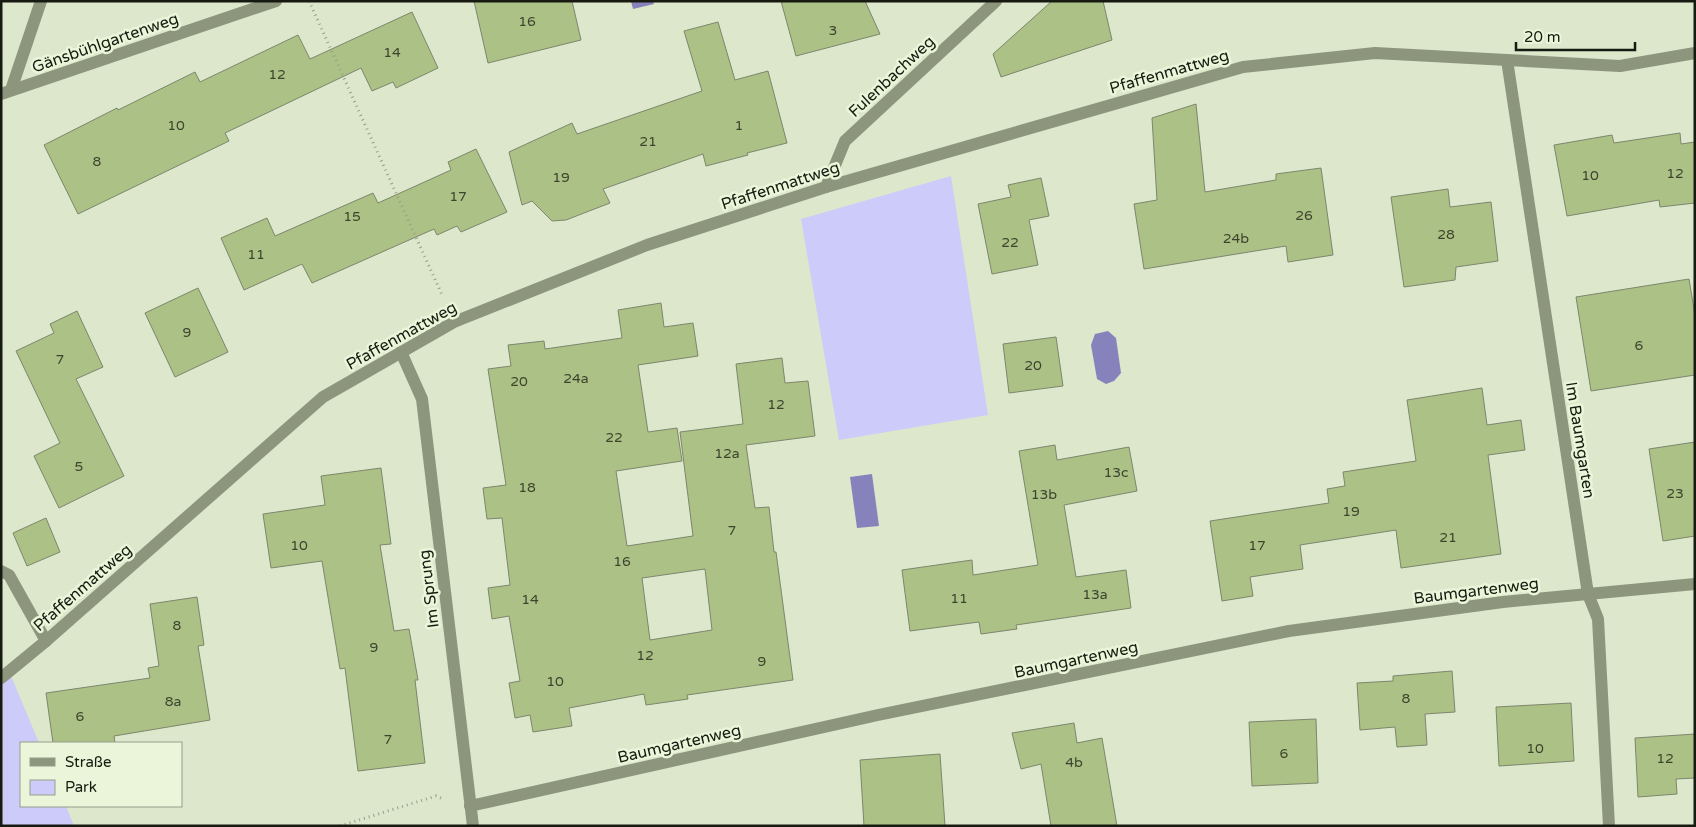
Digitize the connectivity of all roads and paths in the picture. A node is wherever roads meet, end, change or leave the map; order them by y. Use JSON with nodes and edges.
{"nodes":[{"id":1,"x":41,"y":1,"type":"edge"},
{"id":2,"x":276,"y":1,"type":"edge"},
{"id":3,"x":309,"y":1,"type":"edge"},
{"id":4,"x":996,"y":1,"type":"edge"},
{"id":5,"x":1695,"y":53,"type":"edge"},
{"id":6,"x":1507,"y":60,"type":"junction"},
{"id":7,"x":6,"y":92,"type":"edge"},
{"id":8,"x":826,"y":187,"type":"junction"},
{"id":9,"x":454,"y":322,"type":"junction"},
{"id":10,"x":402,"y":352,"type":"junction"},
{"id":11,"x":1,"y":571,"type":"edge"},
{"id":12,"x":1695,"y":584,"type":"edge"},
{"id":13,"x":1588,"y":594,"type":"junction"},
{"id":14,"x":46,"y":641,"type":"junction"},
{"id":15,"x":1,"y":678,"type":"edge"},
{"id":16,"x":470,"y":806,"type":"junction"},
{"id":17,"x":340,"y":826,"type":"edge"},
{"id":18,"x":473,"y":826,"type":"edge"},
{"id":19,"x":1609,"y":826,"type":"edge"}],
"edges":[{"from":1,"to":7,"type":"street"},
{"from":2,"to":7,"type":"street","name":"Gänsbühlgartenweg"},
{"from":3,"to":9,"type":"path"},
{"from":4,"to":8,"type":"street","name":"Fulenbachweg"},
{"from":5,"to":6,"type":"street","name":"Pfaffenmattweg"},
{"from":6,"to":8,"type":"street","name":"Pfaffenmattweg"},
{"from":6,"to":13,"type":"street","name":"Im Baumgarten"},
{"from":8,"to":9,"type":"street","name":"Pfaffenmattweg"},
{"from":9,"to":10,"type":"street","name":"Pfaffenmattweg"},
{"from":10,"to":14,"type":"street","name":"Pfaffenmattweg"},
{"from":10,"to":16,"type":"street","name":"Im Sprung"},
{"from":11,"to":14,"type":"street"},
{"from":12,"to":13,"type":"street","name":"Baumgartenweg"},
{"from":13,"to":16,"type":"street","name":"Baumgartenweg"},
{"from":13,"to":19,"type":"street","name":"Im Baumgarten"},
{"from":14,"to":15,"type":"street","name":"Pfaffenmattweg"},
{"from":16,"to":17,"type":"path"},
{"from":16,"to":18,"type":"street","name":"Im Sprung"}]}
